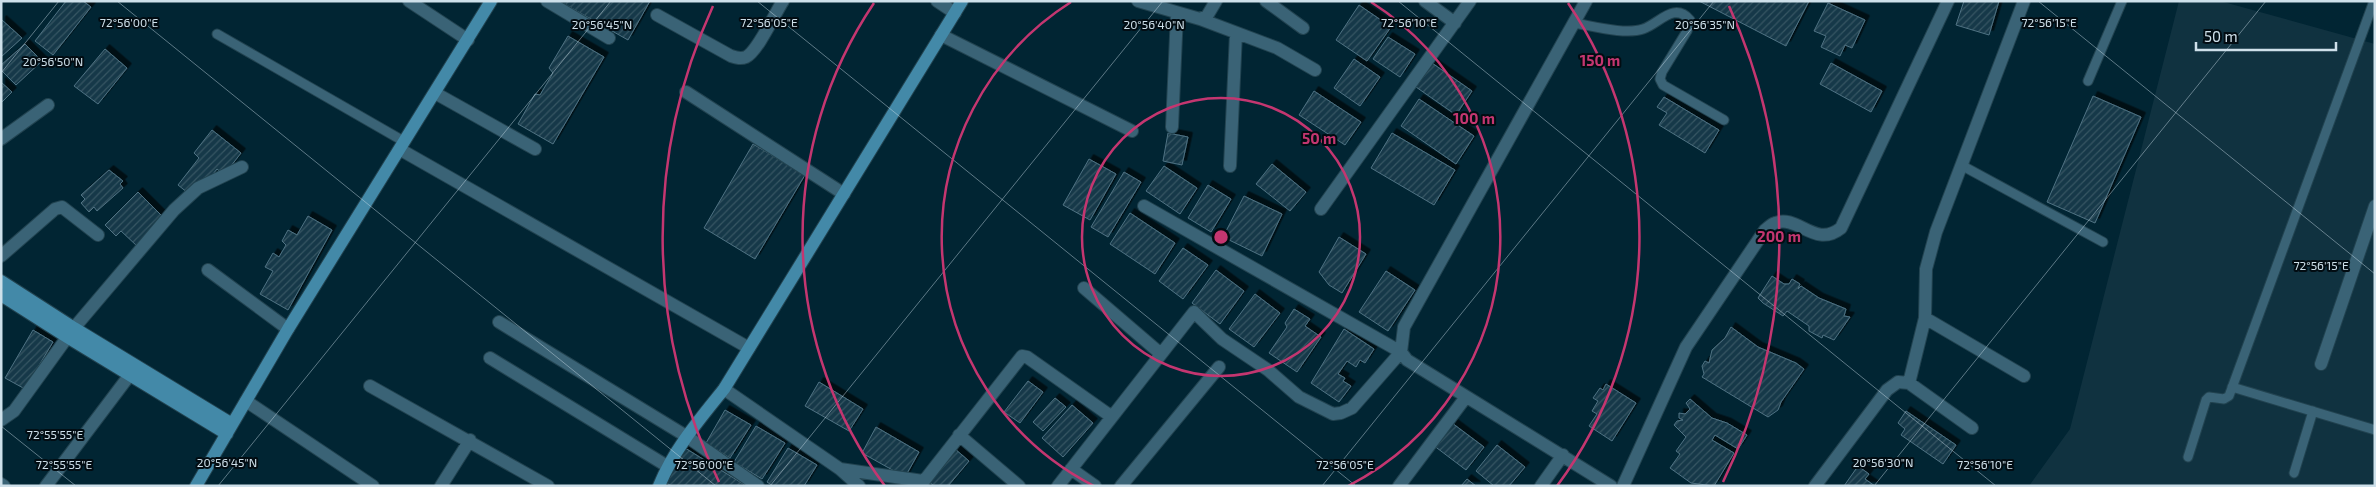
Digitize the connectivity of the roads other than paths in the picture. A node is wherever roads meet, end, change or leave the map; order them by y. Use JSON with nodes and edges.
{"nodes":[{"id":1,"x":409,"y":1,"type":"edge"},
{"id":2,"x":491,"y":1,"type":"edge"},
{"id":3,"x":547,"y":1,"type":"edge"},
{"id":4,"x":782,"y":1,"type":"edge"},
{"id":5,"x":937,"y":1,"type":"edge"},
{"id":6,"x":962,"y":1,"type":"edge"},
{"id":7,"x":1138,"y":1,"type":"edge"},
{"id":8,"x":1216,"y":1,"type":"edge"},
{"id":9,"x":1266,"y":1,"type":"edge"},
{"id":10,"x":1424,"y":1,"type":"edge"},
{"id":11,"x":1470,"y":1,"type":"edge"},
{"id":12,"x":1586,"y":1,"type":"edge"},
{"id":13,"x":1948,"y":1,"type":"edge"},
{"id":14,"x":2024,"y":1,"type":"edge"},
{"id":15,"x":2122,"y":1,"type":"edge"},
{"id":16,"x":2374,"y":1,"type":"edge"},
{"id":17,"x":955,"y":13,"type":"junction"},
{"id":18,"x":1177,"y":13,"type":"junction"},
{"id":19,"x":657,"y":15,"type":"dead end"},
{"id":20,"x":1200,"y":19,"type":"junction"},
{"id":21,"x":1455,"y":23,"type":"junction"},
{"id":22,"x":1574,"y":23,"type":"junction"},
{"id":23,"x":1303,"y":28,"type":"dead end"},
{"id":24,"x":1236,"y":33,"type":"junction"},
{"id":25,"x":217,"y":34,"type":"dead end"},
{"id":26,"x":941,"y":36,"type":"junction"},
{"id":27,"x":609,"y":38,"type":"dead end"},
{"id":28,"x":468,"y":40,"type":"junction"},
{"id":29,"x":1315,"y":70,"type":"dead end"},
{"id":30,"x":2088,"y":81,"type":"dead end"},
{"id":31,"x":686,"y":92,"type":"dead end"},
{"id":32,"x":435,"y":93,"type":"junction"},
{"id":33,"x":48,"y":106,"type":"dead end"},
{"id":34,"x":1724,"y":120,"type":"dead end"},
{"id":35,"x":1172,"y":127,"type":"dead end"},
{"id":36,"x":1132,"y":131,"type":"dead end"},
{"id":37,"x":1,"y":139,"type":"edge"},
{"id":38,"x":403,"y":146,"type":"junction"},
{"id":39,"x":535,"y":148,"type":"dead end"},
{"id":40,"x":1961,"y":165,"type":"junction"},
{"id":41,"x":1230,"y":166,"type":"dead end"},
{"id":42,"x":242,"y":167,"type":"dead end"},
{"id":43,"x":844,"y":194,"type":"junction"},
{"id":44,"x":1144,"y":206,"type":"dead end"},
{"id":45,"x":2375,"y":206,"type":"edge"},
{"id":46,"x":1321,"y":209,"type":"dead end"},
{"id":47,"x":98,"y":235,"type":"dead end"},
{"id":48,"x":2103,"y":242,"type":"dead end"},
{"id":49,"x":1,"y":256,"type":"edge"},
{"id":50,"x":208,"y":270,"type":"dead end"},
{"id":51,"x":1,"y":280,"type":"edge"},
{"id":52,"x":1084,"y":288,"type":"dead end"},
{"id":53,"x":1,"y":295,"type":"edge"},
{"id":54,"x":1925,"y":318,"type":"junction"},
{"id":55,"x":499,"y":322,"type":"dead end"},
{"id":56,"x":288,"y":329,"type":"junction"},
{"id":57,"x":71,"y":333,"type":"junction"},
{"id":58,"x":749,"y":348,"type":"junction"},
{"id":59,"x":1401,"y":352,"type":"junction"},
{"id":60,"x":1161,"y":354,"type":"junction"},
{"id":61,"x":490,"y":358,"type":"dead end"},
{"id":62,"x":2321,"y":364,"type":"dead end"},
{"id":63,"x":1219,"y":367,"type":"dead end"},
{"id":64,"x":133,"y":371,"type":"junction"},
{"id":65,"x":2024,"y":376,"type":"dead end"},
{"id":66,"x":1909,"y":383,"type":"junction"},
{"id":67,"x":370,"y":386,"type":"dead end"},
{"id":68,"x":2232,"y":387,"type":"junction"},
{"id":69,"x":724,"y":389,"type":"junction"},
{"id":70,"x":1466,"y":397,"type":"junction"},
{"id":71,"x":246,"y":401,"type":"junction"},
{"id":72,"x":2312,"y":411,"type":"junction"},
{"id":73,"x":1112,"y":417,"type":"junction"},
{"id":74,"x":1,"y":420,"type":"edge"},
{"id":75,"x":1972,"y":428,"type":"dead end"},
{"id":76,"x":230,"y":429,"type":"junction"},
{"id":77,"x":2375,"y":430,"type":"edge"},
{"id":78,"x":959,"y":434,"type":"junction"},
{"id":79,"x":686,"y":436,"type":"junction"},
{"id":80,"x":470,"y":440,"type":"junction"},
{"id":81,"x":1563,"y":455,"type":"junction"},
{"id":82,"x":2188,"y":458,"type":"dead end"},
{"id":83,"x":667,"y":466,"type":"junction"},
{"id":84,"x":840,"y":469,"type":"junction"},
{"id":85,"x":1071,"y":469,"type":"junction"},
{"id":86,"x":2294,"y":473,"type":"dead end"},
{"id":87,"x":922,"y":483,"type":"edge"},
{"id":88,"x":46,"y":486,"type":"edge"},
{"id":89,"x":196,"y":486,"type":"edge"},
{"id":90,"x":373,"y":486,"type":"edge"},
{"id":91,"x":441,"y":486,"type":"edge"},
{"id":92,"x":548,"y":486,"type":"edge"},
{"id":93,"x":659,"y":486,"type":"edge"},
{"id":94,"x":758,"y":486,"type":"edge"},
{"id":95,"x":859,"y":486,"type":"edge"},
{"id":96,"x":1019,"y":486,"type":"edge"},
{"id":97,"x":1058,"y":486,"type":"edge"},
{"id":98,"x":1095,"y":486,"type":"edge"},
{"id":99,"x":1121,"y":486,"type":"edge"},
{"id":100,"x":1399,"y":486,"type":"edge"},
{"id":101,"x":1541,"y":486,"type":"edge"},
{"id":102,"x":1611,"y":486,"type":"edge"},
{"id":103,"x":1623,"y":486,"type":"edge"},
{"id":104,"x":1815,"y":486,"type":"edge"}],
"edges":[{"from":1,"to":28,"type":"street"},
{"from":2,"to":28,"type":"street"},
{"from":3,"to":27,"type":"street"},
{"from":4,"to":19,"type":"street"},
{"from":5,"to":17,"type":"street"},
{"from":6,"to":17,"type":"street"},
{"from":7,"to":18,"type":"street"},
{"from":8,"to":20,"type":"street"},
{"from":9,"to":23,"type":"street"},
{"from":10,"to":21,"type":"street"},
{"from":11,"to":21,"type":"street"},
{"from":12,"to":22,"type":"street"},
{"from":13,"to":103,"type":"street"},
{"from":14,"to":40,"type":"street"},
{"from":15,"to":30,"type":"lane"},
{"from":16,"to":68,"type":"lane"},
{"from":17,"to":26,"type":"street"},
{"from":18,"to":20,"type":"street"},
{"from":18,"to":35,"type":"street"},
{"from":20,"to":24,"type":"street"},
{"from":21,"to":46,"type":"street"},
{"from":22,"to":34,"type":"lane"},
{"from":22,"to":59,"type":"street"},
{"from":24,"to":29,"type":"street"},
{"from":24,"to":41,"type":"street"},
{"from":25,"to":38,"type":"lane"},
{"from":26,"to":36,"type":"street"},
{"from":26,"to":43,"type":"street"},
{"from":28,"to":32,"type":"street"},
{"from":31,"to":43,"type":"street"},
{"from":32,"to":38,"type":"street"},
{"from":32,"to":39,"type":"street"},
{"from":33,"to":37,"type":"street"},
{"from":38,"to":56,"type":"street"},
{"from":38,"to":58,"type":"street"},
{"from":40,"to":48,"type":"lane"},
{"from":40,"to":54,"type":"street"},
{"from":42,"to":57,"type":"street"},
{"from":43,"to":58,"type":"street"},
{"from":44,"to":59,"type":"street"},
{"from":45,"to":62,"type":"street"},
{"from":47,"to":49,"type":"street"},
{"from":50,"to":56,"type":"street"},
{"from":51,"to":57,"type":"street"},
{"from":52,"to":60,"type":"street"},
{"from":53,"to":57,"type":"street"},
{"from":54,"to":65,"type":"street"},
{"from":54,"to":66,"type":"street"},
{"from":55,"to":79,"type":"street"},
{"from":56,"to":71,"type":"street"},
{"from":57,"to":64,"type":"street"},
{"from":57,"to":74,"type":"street"},
{"from":58,"to":69,"type":"street"},
{"from":59,"to":60,"type":"street"},
{"from":59,"to":70,"type":"street"},
{"from":60,"to":73,"type":"street"},
{"from":61,"to":83,"type":"street"},
{"from":63,"to":99,"type":"street"},
{"from":64,"to":76,"type":"street"},
{"from":64,"to":88,"type":"street"},
{"from":66,"to":75,"type":"street"},
{"from":66,"to":104,"type":"street"},
{"from":67,"to":80,"type":"street"},
{"from":68,"to":72,"type":"lane"},
{"from":68,"to":82,"type":"lane"},
{"from":69,"to":79,"type":"street"},
{"from":69,"to":84,"type":"street"},
{"from":70,"to":81,"type":"street"},
{"from":70,"to":100,"type":"street"},
{"from":71,"to":76,"type":"street"},
{"from":71,"to":90,"type":"street"},
{"from":72,"to":77,"type":"lane"},
{"from":72,"to":86,"type":"lane"},
{"from":73,"to":78,"type":"street"},
{"from":73,"to":85,"type":"street"},
{"from":76,"to":89,"type":"street"},
{"from":78,"to":87,"type":"street"},
{"from":78,"to":96,"type":"street"},
{"from":79,"to":83,"type":"street"},
{"from":79,"to":94,"type":"street"},
{"from":80,"to":91,"type":"street"},
{"from":80,"to":92,"type":"street"},
{"from":81,"to":101,"type":"street"},
{"from":81,"to":102,"type":"street"},
{"from":83,"to":93,"type":"street"},
{"from":84,"to":87,"type":"street"},
{"from":84,"to":95,"type":"street"},
{"from":85,"to":97,"type":"street"},
{"from":85,"to":98,"type":"street"}]}
